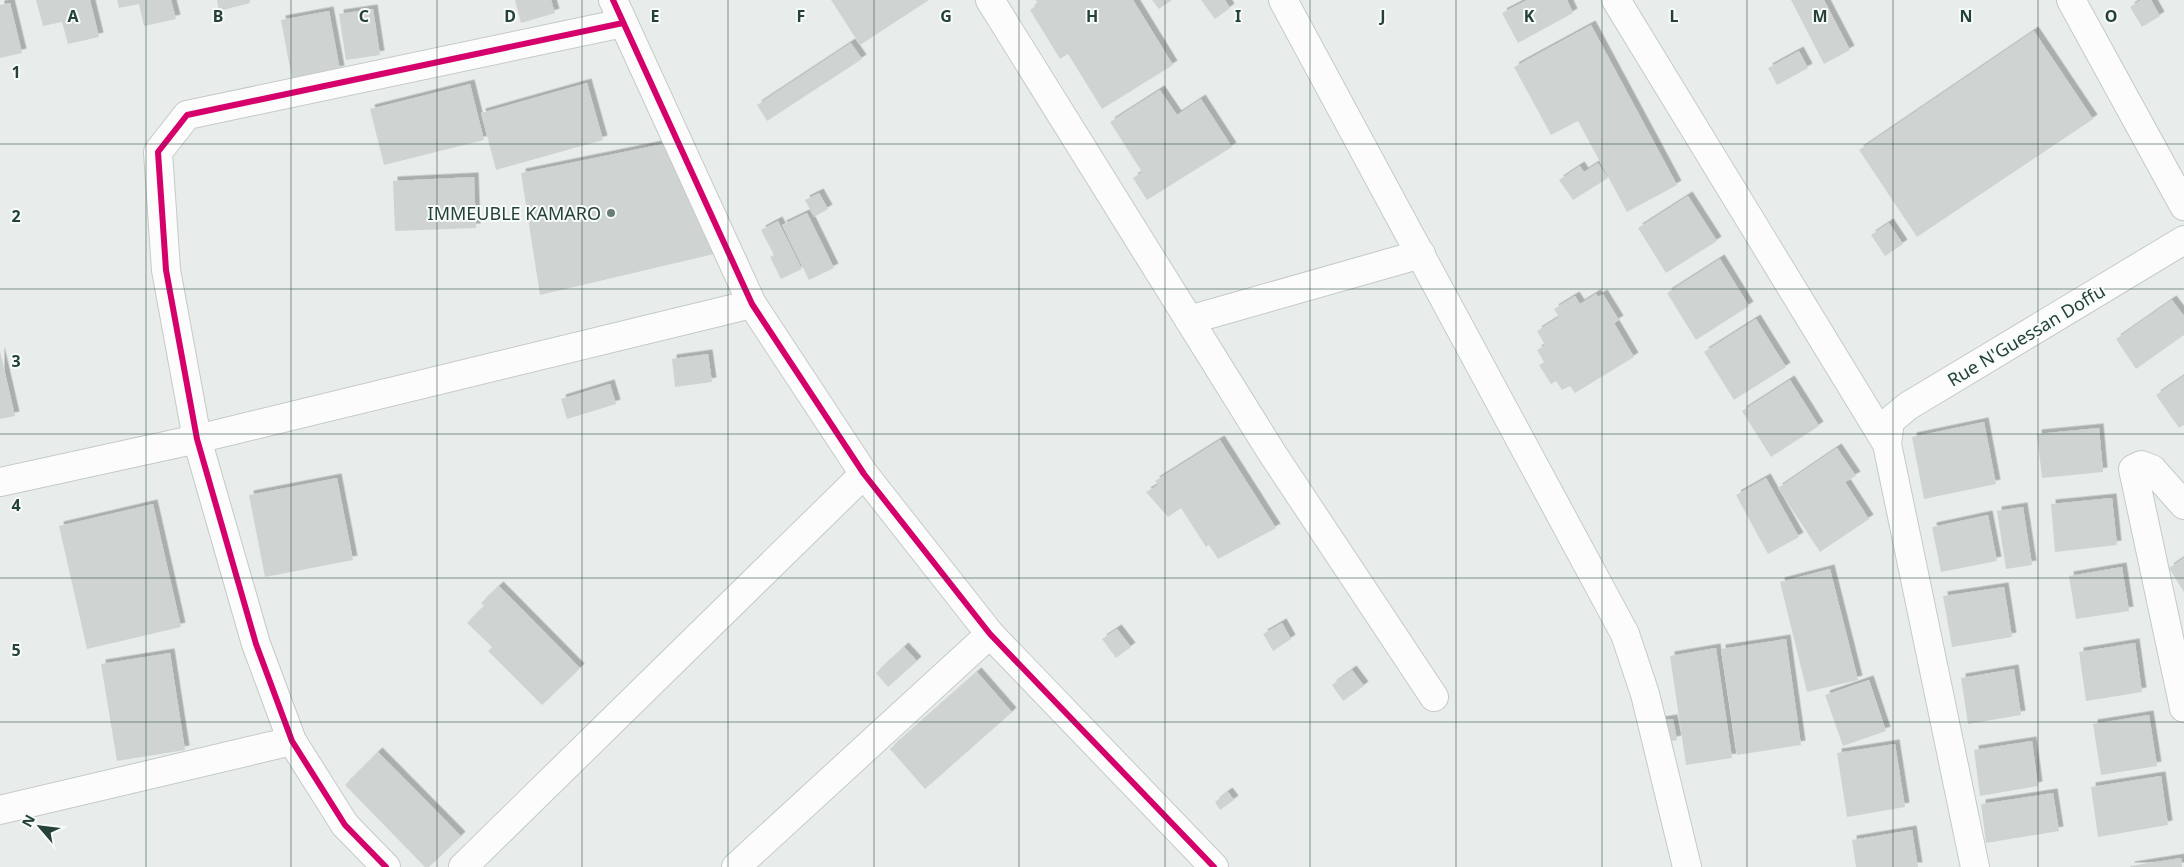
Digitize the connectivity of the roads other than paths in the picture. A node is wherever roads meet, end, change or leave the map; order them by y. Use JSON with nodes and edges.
{"nodes":[{"id":1,"x":990,"y":0,"type":"edge"},
{"id":2,"x":1283,"y":0,"type":"edge"},
{"id":3,"x":1616,"y":0,"type":"edge"},
{"id":4,"x":2071,"y":0,"type":"edge"},
{"id":5,"x":618,"y":11,"type":"edge"},
{"id":6,"x":2184,"y":206,"type":"edge"},
{"id":7,"x":2184,"y":240,"type":"edge"},
{"id":8,"x":1421,"y":254,"type":"junction"},
{"id":9,"x":752,"y":304,"type":"junction"},
{"id":10,"x":1189,"y":320,"type":"junction"},
{"id":11,"x":197,"y":439,"type":"junction"},
{"id":12,"x":1887,"y":444,"type":"junction"},
{"id":13,"x":864,"y":474,"type":"junction"},
{"id":14,"x":0,"y":482,"type":"edge"},
{"id":15,"x":2184,"y":506,"type":"edge"},
{"id":16,"x":990,"y":634,"type":"junction"},
{"id":17,"x":1434,"y":697,"type":"dead end"},
{"id":18,"x":2184,"y":708,"type":"edge"},
{"id":19,"x":292,"y":741,"type":"junction"},
{"id":20,"x":0,"y":810,"type":"edge"},
{"id":21,"x":386,"y":867,"type":"edge"},
{"id":22,"x":463,"y":867,"type":"edge"},
{"id":23,"x":736,"y":867,"type":"edge"},
{"id":24,"x":1214,"y":867,"type":"edge"},
{"id":25,"x":1687,"y":867,"type":"edge"},
{"id":26,"x":1975,"y":867,"type":"edge"}],
"edges":[{"from":1,"to":10,"type":"street"},
{"from":2,"to":8,"type":"street"},
{"from":3,"to":12,"type":"street"},
{"from":4,"to":6,"type":"street"},
{"from":5,"to":9,"type":"street"},
{"from":5,"to":11,"type":"street"},
{"from":7,"to":12,"type":"street","name":"Rue N'Guessan Doffu"},
{"from":8,"to":10,"type":"street"},
{"from":8,"to":25,"type":"street"},
{"from":9,"to":11,"type":"street"},
{"from":9,"to":13,"type":"street"},
{"from":10,"to":17,"type":"street"},
{"from":11,"to":14,"type":"street"},
{"from":11,"to":19,"type":"street"},
{"from":12,"to":26,"type":"street"},
{"from":13,"to":16,"type":"street"},
{"from":13,"to":22,"type":"street"},
{"from":15,"to":18,"type":"street"},
{"from":16,"to":23,"type":"street"},
{"from":16,"to":24,"type":"street"},
{"from":19,"to":20,"type":"street"},
{"from":19,"to":21,"type":"street"}]}
